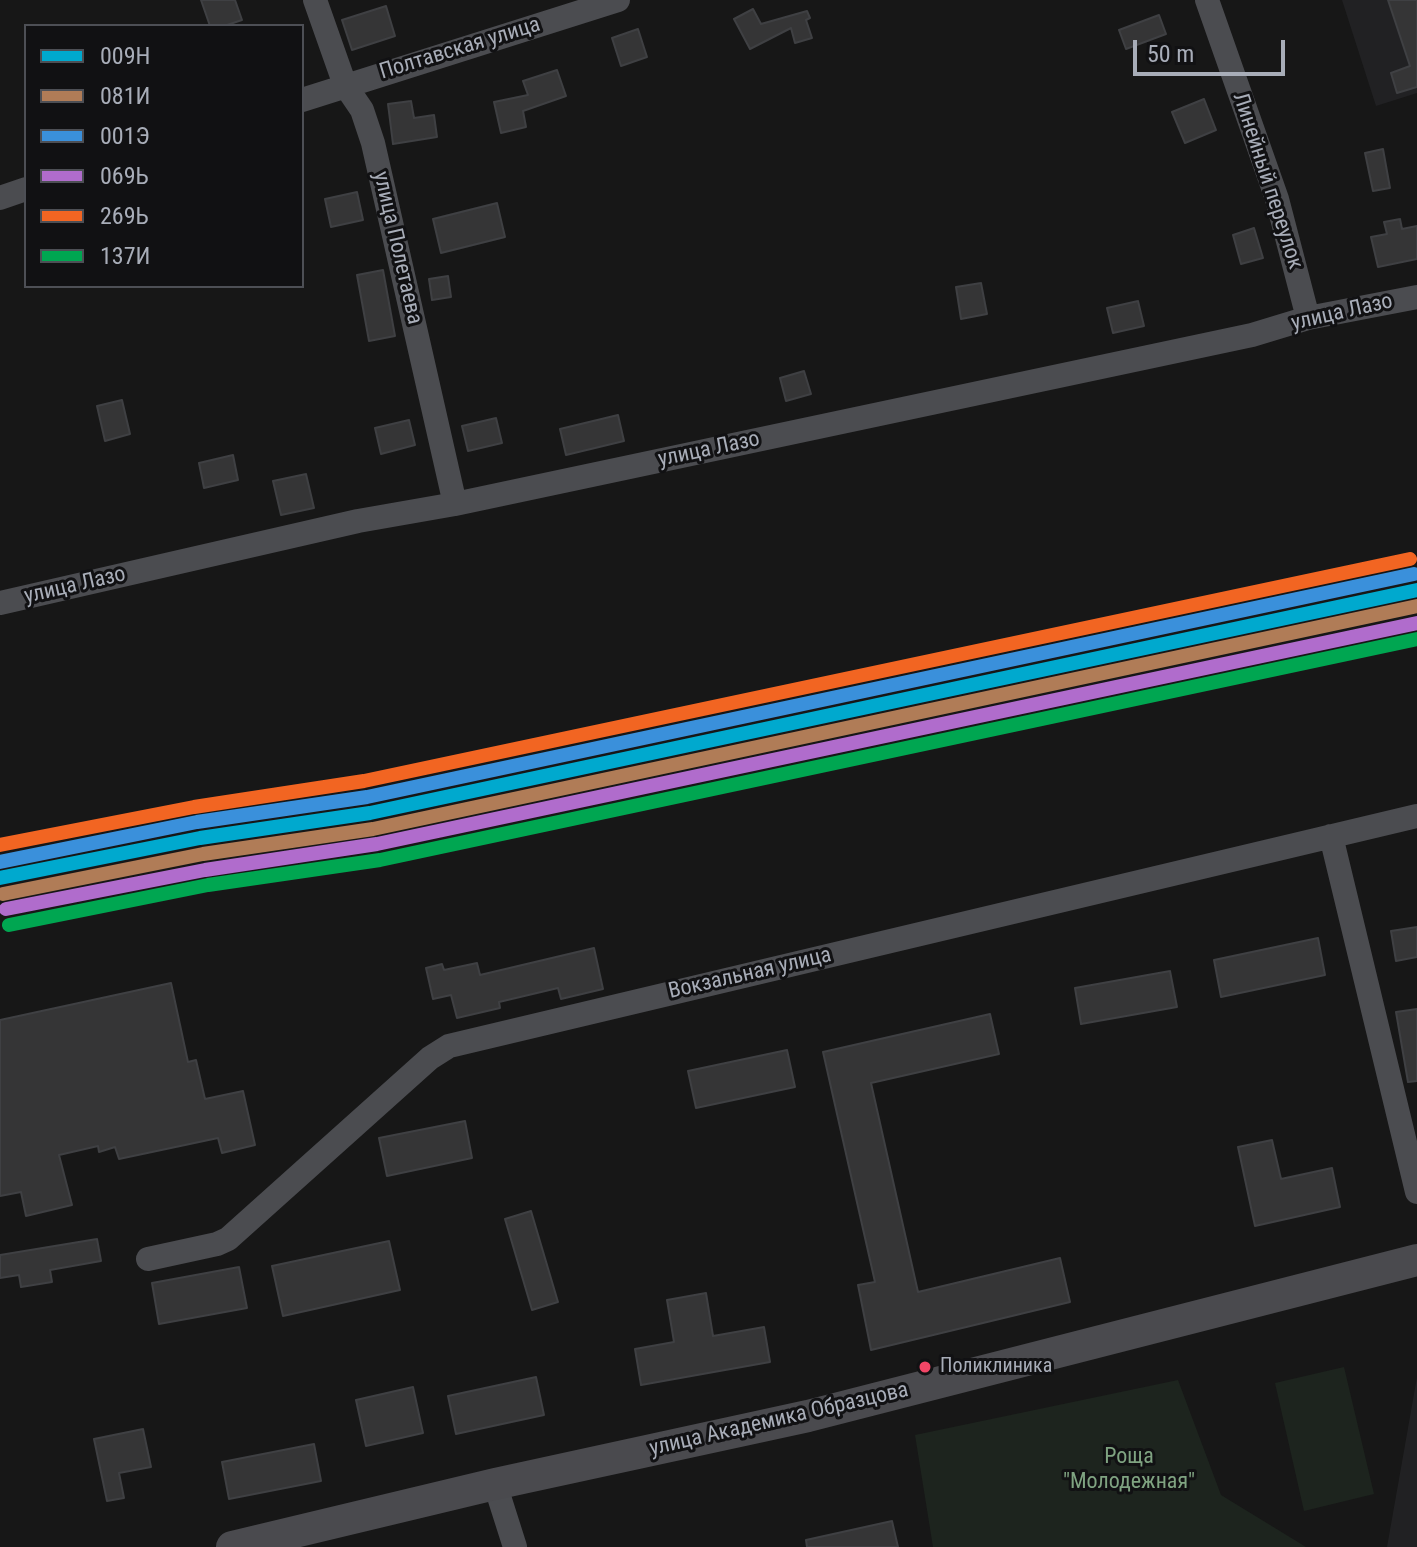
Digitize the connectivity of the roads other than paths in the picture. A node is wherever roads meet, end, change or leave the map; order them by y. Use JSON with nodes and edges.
{"nodes":[{"id":1,"x":315,"y":0,"type":"edge"},
{"id":2,"x":618,"y":0,"type":"edge"},
{"id":3,"x":1207,"y":0,"type":"edge"},
{"id":4,"x":345,"y":85,"type":"junction"},
{"id":5,"x":304,"y":99,"type":"edge"},
{"id":6,"x":24,"y":190,"type":"edge"},
{"id":7,"x":0,"y":198,"type":"edge"},
{"id":8,"x":1417,"y":297,"type":"edge"},
{"id":9,"x":1308,"y":318,"type":"junction"},
{"id":10,"x":455,"y":504,"type":"junction"},
{"id":11,"x":0,"y":603,"type":"edge"},
{"id":12,"x":1417,"y":816,"type":"edge"},
{"id":13,"x":1331,"y":836,"type":"junction"},
{"id":14,"x":1417,"y":1192,"type":"edge"},
{"id":15,"x":148,"y":1259,"type":"dead end"},
{"id":16,"x":1417,"y":1260,"type":"edge"},
{"id":17,"x":495,"y":1484,"type":"junction"},
{"id":18,"x":232,"y":1547,"type":"edge"},
{"id":19,"x":515,"y":1547,"type":"edge"}],
"edges":[{"from":1,"to":4,"type":"street","name":"улица Полетаева"},
{"from":2,"to":4,"type":"street","name":"Полтавская улица"},
{"from":3,"to":9,"type":"street","name":"Линейный переулок"},
{"from":4,"to":5,"type":"street","name":"Полтавская улица"},
{"from":4,"to":10,"type":"street","name":"улица Полетаева"},
{"from":6,"to":7,"type":"street"},
{"from":8,"to":9,"type":"street","name":"улица Лазо"},
{"from":9,"to":10,"type":"street","name":"улица Лазо"},
{"from":10,"to":11,"type":"street","name":"улица Лазо"},
{"from":12,"to":13,"type":"street","name":"Вокзальная улица"},
{"from":13,"to":14,"type":"street"},
{"from":13,"to":15,"type":"street","name":"Вокзальная улица"},
{"from":16,"to":17,"type":"street","name":"улица Академика Образцова"},
{"from":17,"to":18,"type":"street","name":"улица Академика Образцова"},
{"from":17,"to":19,"type":"street"}]}
